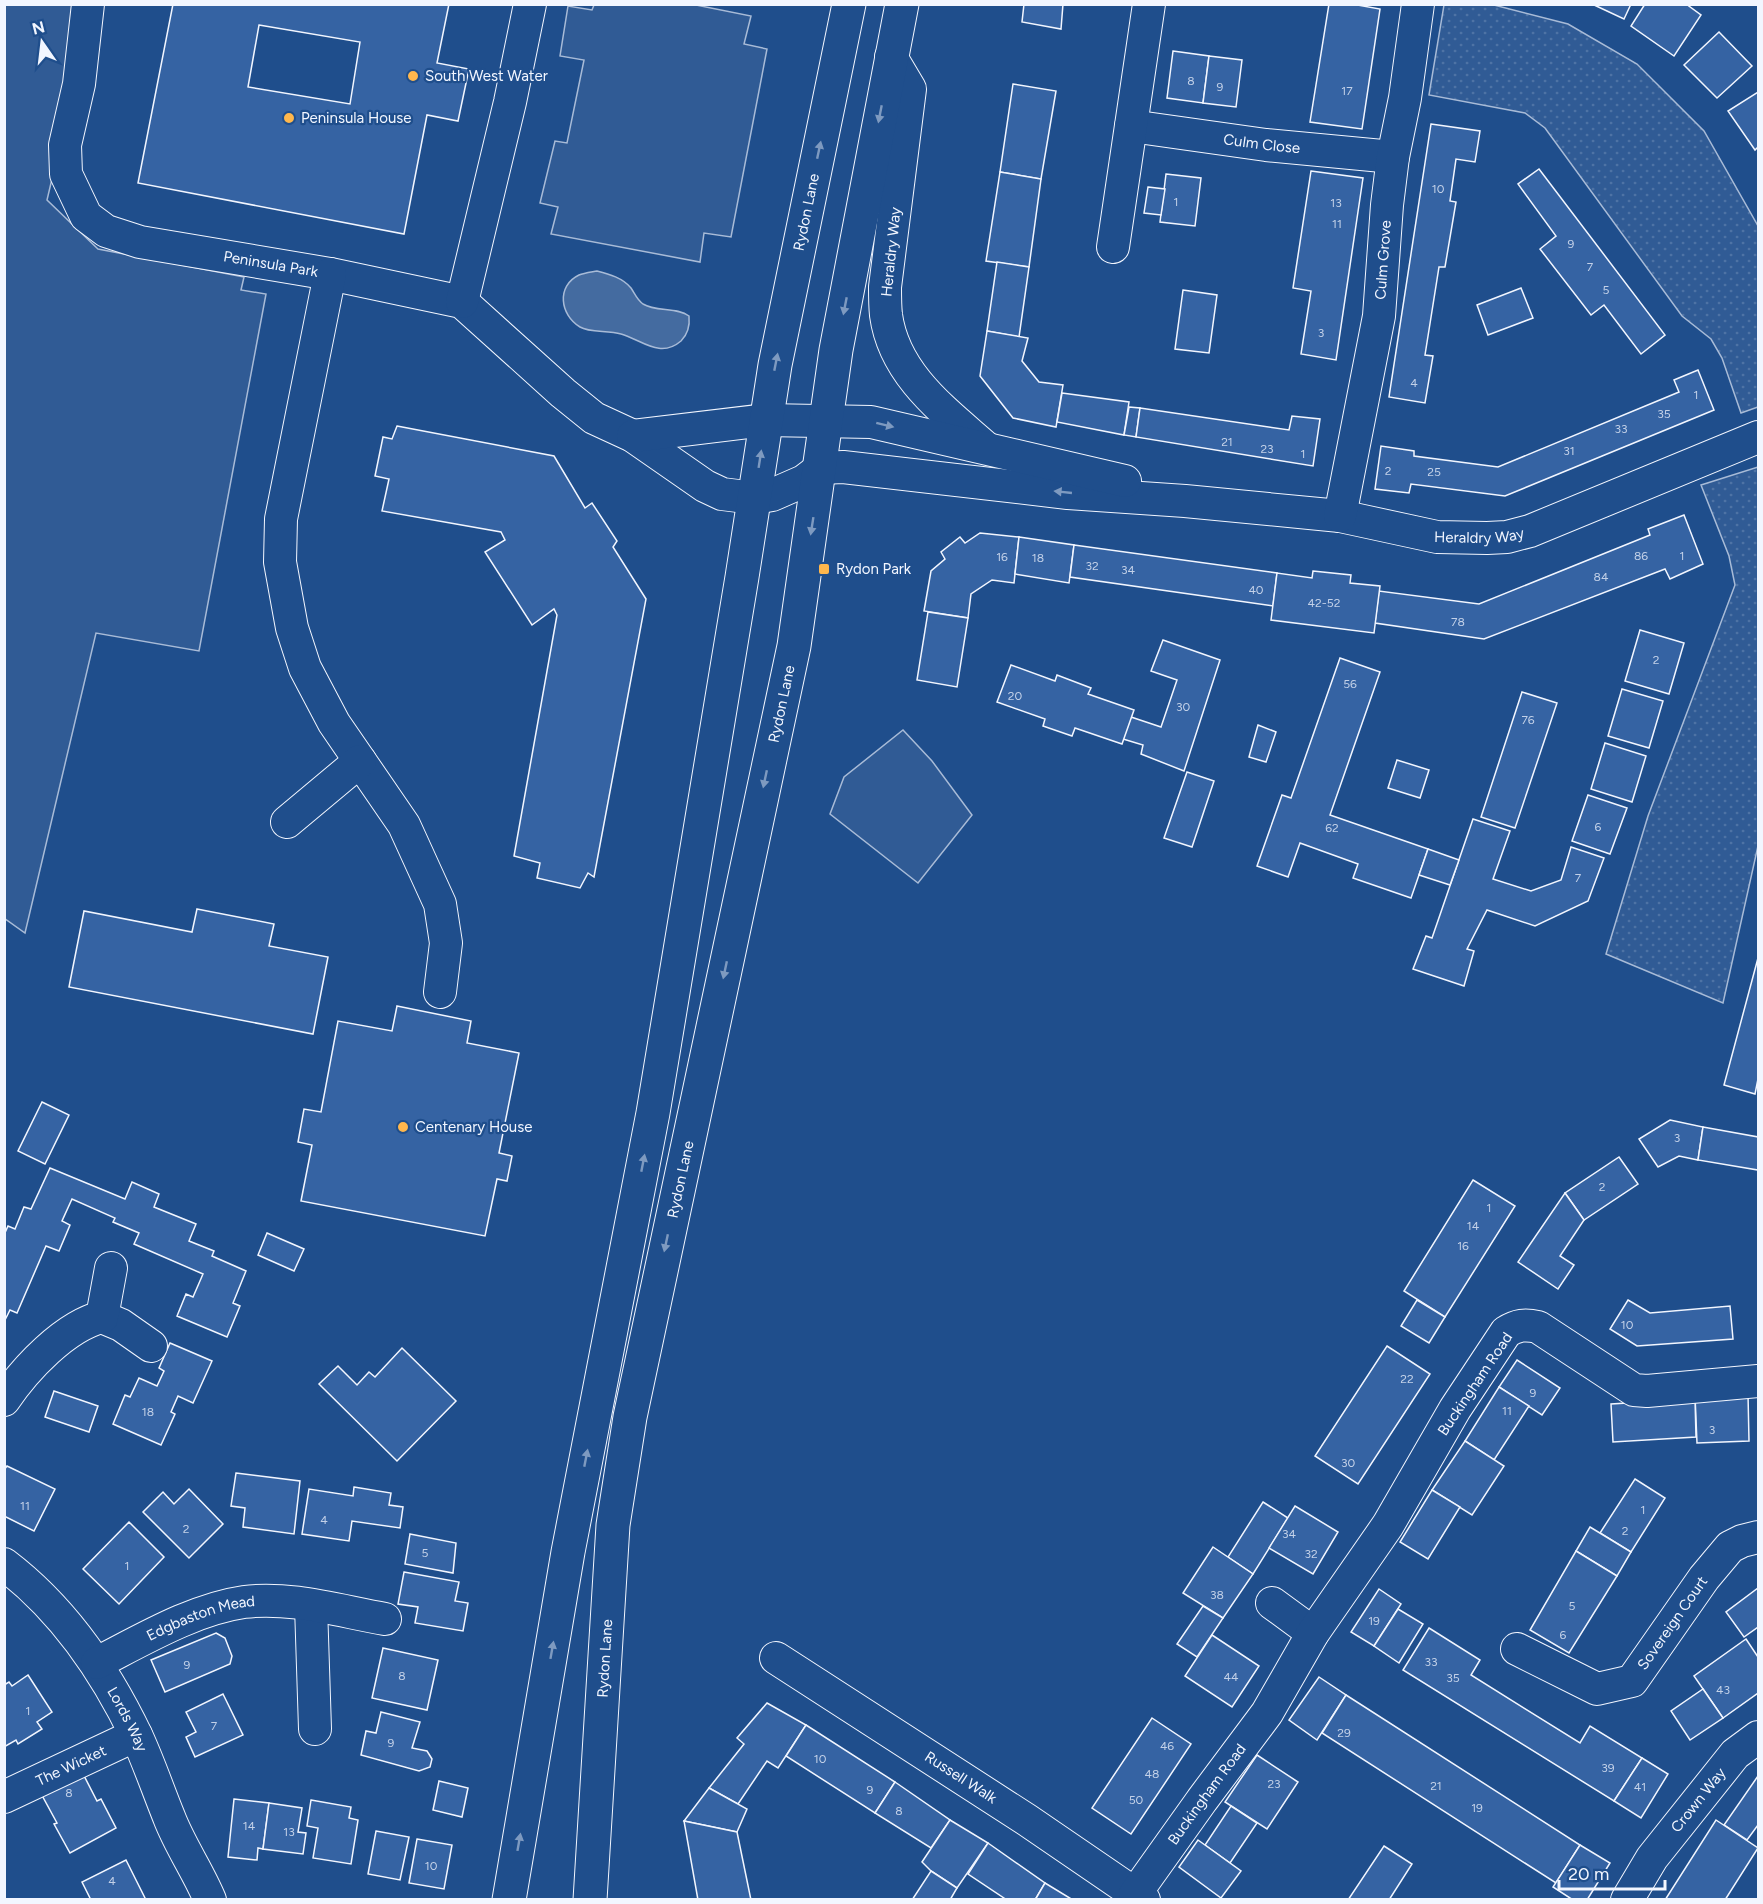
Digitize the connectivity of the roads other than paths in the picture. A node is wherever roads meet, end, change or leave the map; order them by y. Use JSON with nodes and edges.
{"nodes":[{"id":1,"x":88,"y":4,"type":"edge"},
{"id":2,"x":530,"y":4,"type":"edge"},
{"id":3,"x":849,"y":4,"type":"edge"},
{"id":4,"x":902,"y":4,"type":"edge"},
{"id":5,"x":1149,"y":4,"type":"edge"},
{"id":6,"x":1418,"y":4,"type":"edge"},
{"id":7,"x":891,"y":57,"type":"junction"},
{"id":8,"x":1131,"y":126,"type":"junction"},
{"id":9,"x":1393,"y":157,"type":"junction"},
{"id":10,"x":1113,"y":247,"type":"dead end"},
{"id":11,"x":330,"y":274,"type":"junction"},
{"id":12,"x":462,"y":302,"type":"junction"},
{"id":13,"x":766,"y":420,"type":"junction"},
{"id":14,"x":827,"y":420,"type":"junction"},
{"id":15,"x":633,"y":436,"type":"junction"},
{"id":16,"x":1758,"y":437,"type":"edge"},
{"id":17,"x":989,"y":451,"type":"junction"},
{"id":18,"x":821,"y":468,"type":"junction"},
{"id":19,"x":754,"y":498,"type":"junction"},
{"id":20,"x":1185,"y":501,"type":"junction"},
{"id":21,"x":1340,"y":516,"type":"junction"},
{"id":22,"x":360,"y":761,"type":"junction"},
{"id":23,"x":287,"y":822,"type":"dead end"},
{"id":24,"x":440,"y":992,"type":"dead end"},
{"id":25,"x":111,"y":1268,"type":"dead end"},
{"id":26,"x":102,"y":1317,"type":"junction"},
{"id":27,"x":151,"y":1346,"type":"dead end"},
{"id":28,"x":1758,"y":1381,"type":"edge"},
{"id":29,"x":4,"y":1400,"type":"edge"},
{"id":30,"x":1758,"y":1537,"type":"edge"},
{"id":31,"x":4,"y":1563,"type":"edge"},
{"id":32,"x":1272,"y":1603,"type":"dead end"},
{"id":33,"x":311,"y":1606,"type":"junction"},
{"id":34,"x":385,"y":1619,"type":"dead end"},
{"id":35,"x":1313,"y":1633,"type":"junction"},
{"id":36,"x":1517,"y":1649,"type":"dead end"},
{"id":37,"x":776,"y":1658,"type":"dead end"},
{"id":38,"x":97,"y":1663,"type":"junction"},
{"id":39,"x":315,"y":1729,"type":"dead end"},
{"id":40,"x":136,"y":1736,"type":"junction"},
{"id":41,"x":1758,"y":1737,"type":"edge"},
{"id":42,"x":4,"y":1797,"type":"edge"},
{"id":43,"x":592,"y":1894,"type":"edge"},
{"id":44,"x":1140,"y":1897,"type":"edge"},
{"id":45,"x":210,"y":1899,"type":"edge"},
{"id":46,"x":509,"y":1899,"type":"edge"},
{"id":47,"x":1627,"y":1899,"type":"edge"}],
"edges":[{"from":1,"to":11,"type":"street","name":"Peninsula Park"},
{"from":2,"to":12,"type":"street"},
{"from":13,"to":3,"type":"main road","name":"Rydon Lane","one_way":true},
{"from":4,"to":7,"type":"main road","name":"Rydon Lane"},
{"from":5,"to":8,"type":"street"},
{"from":6,"to":9,"type":"street","name":"Culm Grove"},
{"from":7,"to":14,"type":"main road","name":"Rydon Lane","one_way":true},
{"from":7,"to":17,"type":"street","name":"Heraldry Way"},
{"from":8,"to":9,"type":"street","name":"Culm Close"},
{"from":8,"to":10,"type":"street"},
{"from":9,"to":21,"type":"street","name":"Culm Grove"},
{"from":11,"to":12,"type":"street","name":"Peninsula Park"},
{"from":11,"to":22,"type":"street"},
{"from":12,"to":15,"type":"street"},
{"from":13,"to":14,"type":"street"},
{"from":13,"to":15,"type":"street"},
{"from":19,"to":13,"type":"main road","name":"Rydon Lane","one_way":true},
{"from":14,"to":17,"type":"street","name":"Heraldry Way","one_way":true},
{"from":14,"to":18,"type":"main road","name":"Rydon Lane"},
{"from":15,"to":19,"type":"street"},
{"from":16,"to":21,"type":"street","name":"Heraldry Way"},
{"from":17,"to":20,"type":"street","name":"Heraldry Way"},
{"from":18,"to":19,"type":"street"},
{"from":20,"to":18,"type":"street","name":"Heraldry Way","one_way":true},
{"from":18,"to":43,"type":"main road","name":"Rydon Lane","one_way":true},
{"from":46,"to":19,"type":"main road","name":"Rydon Lane","one_way":true},
{"from":20,"to":21,"type":"street","name":"Heraldry Way"},
{"from":22,"to":23,"type":"street"},
{"from":22,"to":24,"type":"street"},
{"from":25,"to":26,"type":"street"},
{"from":26,"to":27,"type":"street"},
{"from":26,"to":29,"type":"street"},
{"from":28,"to":35,"type":"street","name":"Buckingham Road"},
{"from":30,"to":36,"type":"street","name":"Sovereign Court"},
{"from":31,"to":38,"type":"street","name":"Lords Way"},
{"from":32,"to":35,"type":"street"},
{"from":33,"to":34,"type":"street","name":"Edgbaston Mead"},
{"from":33,"to":38,"type":"street","name":"Edgbaston Mead"},
{"from":33,"to":39,"type":"street"},
{"from":35,"to":44,"type":"street","name":"Buckingham Road"},
{"from":37,"to":44,"type":"street","name":"Russell Walk"},
{"from":38,"to":40,"type":"street","name":"Lords Way"},
{"from":40,"to":42,"type":"street","name":"The Wicket"},
{"from":40,"to":45,"type":"street","name":"Lords Way"},
{"from":41,"to":47,"type":"street","name":"Crown Way"}]}
